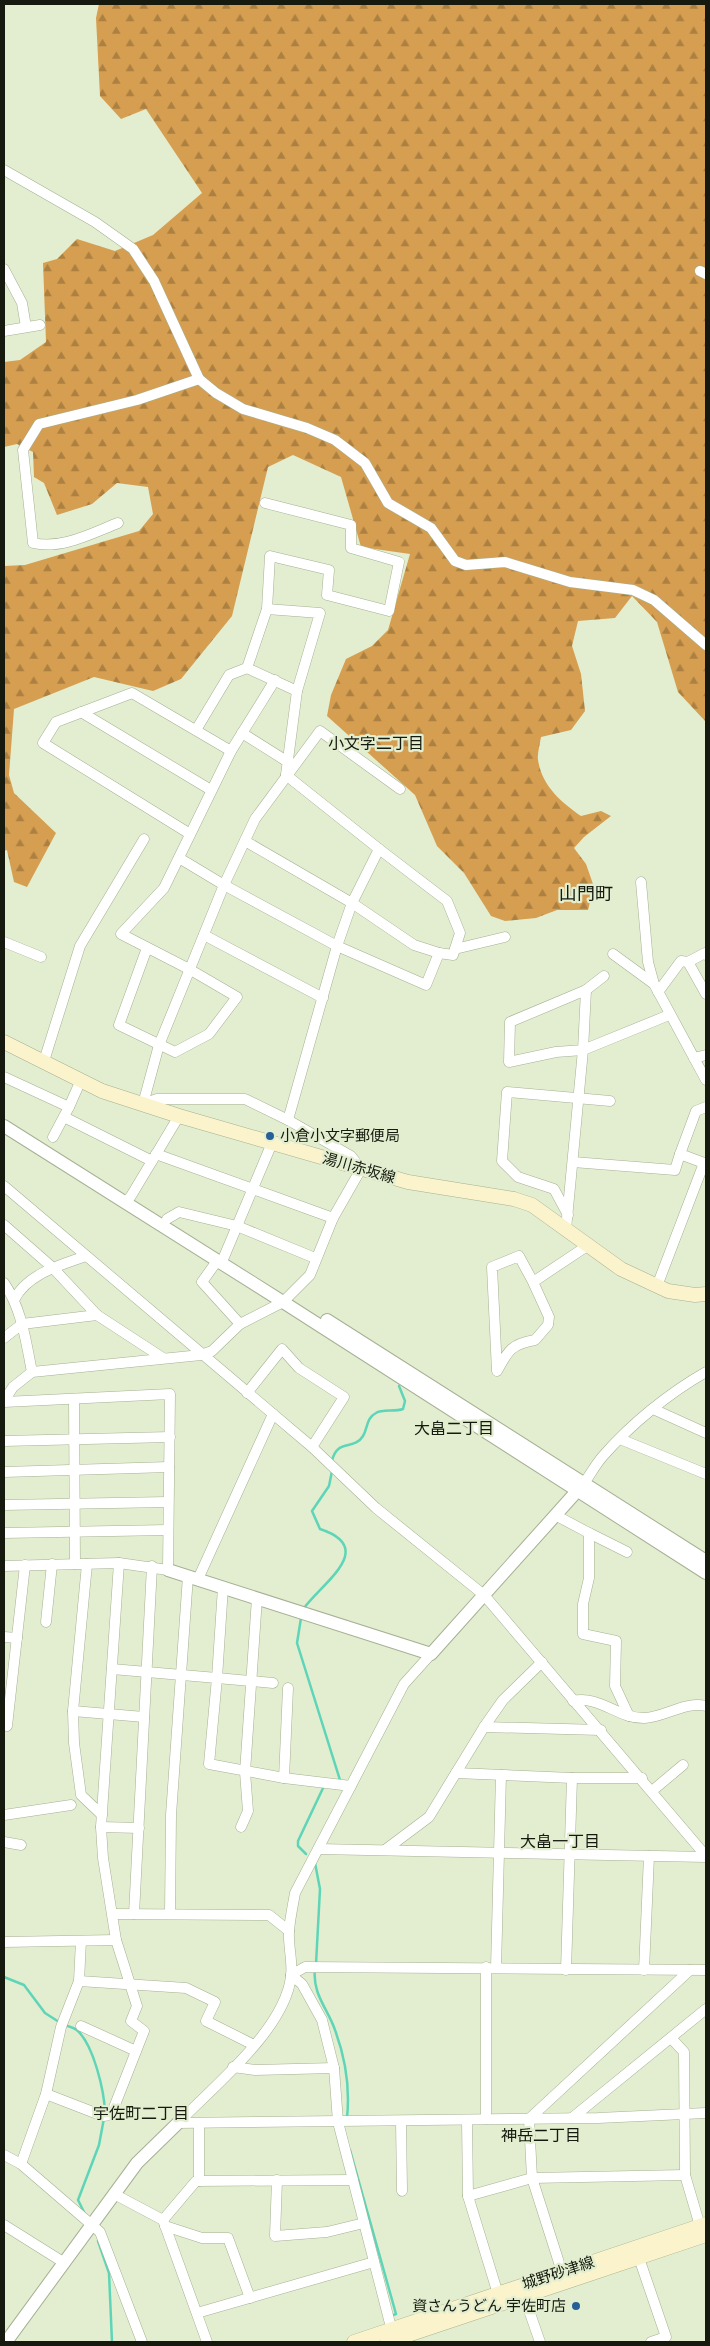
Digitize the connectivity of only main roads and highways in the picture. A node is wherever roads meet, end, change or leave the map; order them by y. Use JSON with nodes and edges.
{"nodes":[{"id":1,"x":4,"y":1042,"type":"edge"},
{"id":2,"x":706,"y":1294,"type":"edge"},
{"id":3,"x":704,"y":2228,"type":"edge"},
{"id":4,"x":392,"y":2339,"type":"edge"},
{"id":5,"x":354,"y":2342,"type":"edge"}],
"edges":[{"from":1,"to":2,"type":"main road","name":"湯川赤坂線"},
{"from":3,"to":4,"type":"main road","name":"城野砂津線"},
{"from":3,"to":4,"type":"main road","name":"城野砂津線"},
{"from":4,"to":5,"type":"main road","name":"城野砂津線"}]}
